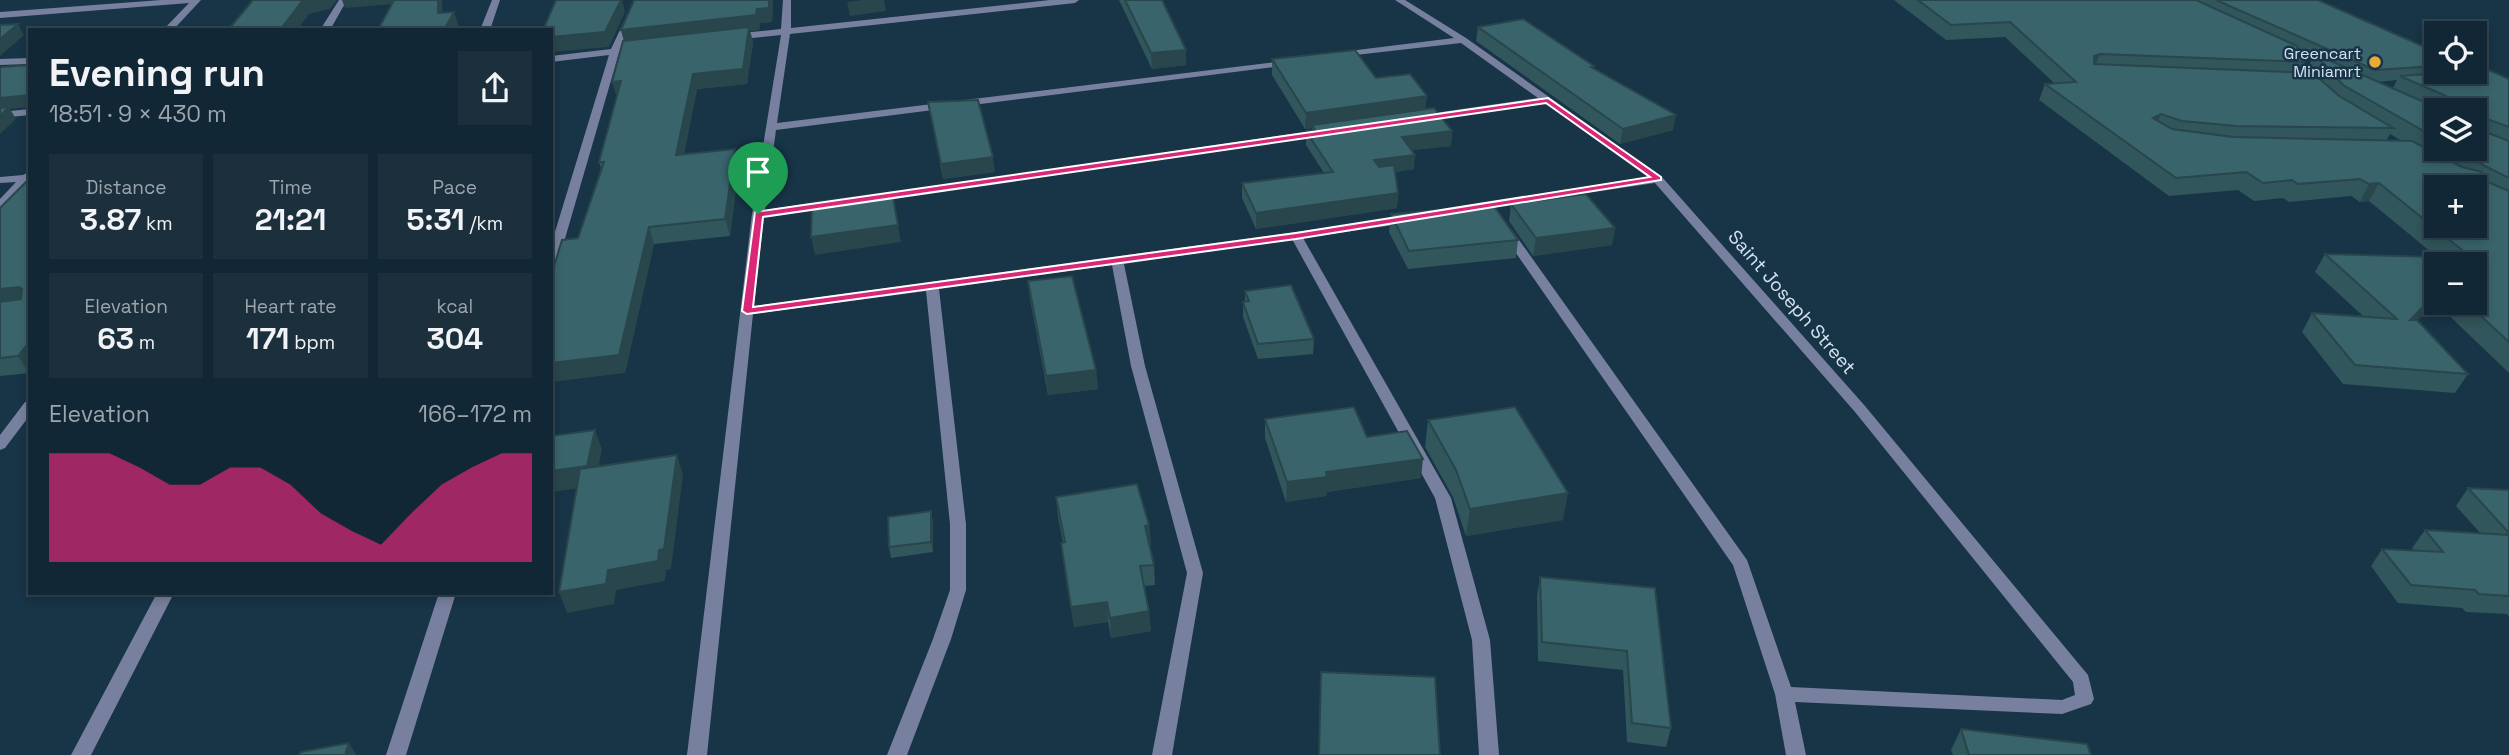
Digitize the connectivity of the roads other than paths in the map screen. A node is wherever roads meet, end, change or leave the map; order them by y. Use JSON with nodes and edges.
{"nodes":[{"id":1,"x":69,"y":0,"type":"edge"},
{"id":2,"x":197,"y":0,"type":"edge"},
{"id":3,"x":343,"y":0,"type":"edge"},
{"id":4,"x":496,"y":0,"type":"edge"},
{"id":5,"x":638,"y":0,"type":"edge"},
{"id":6,"x":787,"y":0,"type":"edge"},
{"id":7,"x":1075,"y":0,"type":"edge"},
{"id":8,"x":1399,"y":0,"type":"edge"},
{"id":9,"x":55,"y":11,"type":"junction"},
{"id":10,"x":0,"y":15,"type":"edge"},
{"id":11,"x":170,"y":28,"type":"edge"},
{"id":12,"x":326,"y":28,"type":"edge"},
{"id":13,"x":486,"y":28,"type":"edge"},
{"id":14,"x":786,"y":31,"type":"junction"},
{"id":15,"x":720,"y":39,"type":"edge"},
{"id":16,"x":1463,"y":40,"type":"junction"},
{"id":17,"x":654,"y":47,"type":"edge"},
{"id":18,"x":615,"y":51,"type":"junction"},
{"id":19,"x":1325,"y":57,"type":"edge"},
{"id":20,"x":553,"y":59,"type":"edge"},
{"id":21,"x":28,"y":61,"type":"edge"},
{"id":22,"x":1297,"y":61,"type":"edge"},
{"id":23,"x":0,"y":62,"type":"edge"},
{"id":24,"x":1548,"y":100,"type":"junction"},
{"id":25,"x":28,"y":112,"type":"edge"},
{"id":26,"x":0,"y":114,"type":"edge"},
{"id":27,"x":1409,"y":120,"type":"edge"},
{"id":28,"x":773,"y":127,"type":"junction"},
{"id":29,"x":1340,"y":130,"type":"edge"},
{"id":30,"x":28,"y":176,"type":"edge"},
{"id":31,"x":1658,"y":178,"type":"junction"},
{"id":32,"x":0,"y":180,"type":"edge"},
{"id":33,"x":855,"y":200,"type":"edge"},
{"id":34,"x":841,"y":202,"type":"edge"},
{"id":35,"x":0,"y":206,"type":"edge"},
{"id":36,"x":1489,"y":206,"type":"junction"},
{"id":37,"x":1448,"y":212,"type":"edge"},
{"id":38,"x":758,"y":214,"type":"junction"},
{"id":39,"x":1420,"y":216,"type":"edge"},
{"id":40,"x":1296,"y":236,"type":"junction"},
{"id":41,"x":554,"y":251,"type":"edge"},
{"id":42,"x":1117,"y":261,"type":"junction"},
{"id":43,"x":932,"y":286,"type":"junction"},
{"id":44,"x":747,"y":311,"type":"junction"},
{"id":45,"x":28,"y":408,"type":"edge"},
{"id":46,"x":0,"y":446,"type":"edge"},
{"id":47,"x":165,"y":595,"type":"edge"},
{"id":48,"x":446,"y":595,"type":"edge"},
{"id":49,"x":1784,"y":694,"type":"junction"},
{"id":50,"x":81,"y":755,"type":"edge"},
{"id":51,"x":396,"y":755,"type":"edge"},
{"id":52,"x":697,"y":755,"type":"edge"},
{"id":53,"x":897,"y":755,"type":"edge"},
{"id":54,"x":1162,"y":755,"type":"edge"},
{"id":55,"x":1489,"y":755,"type":"edge"},
{"id":56,"x":1796,"y":755,"type":"edge"}],
"edges":[{"from":1,"to":9,"type":"street"},
{"from":2,"to":9,"type":"street"},
{"from":2,"to":11,"type":"street"},
{"from":3,"to":12,"type":"street"},
{"from":4,"to":13,"type":"street"},
{"from":5,"to":18,"type":"street"},
{"from":6,"to":14,"type":"street"},
{"from":7,"to":14,"type":"street"},
{"from":8,"to":16,"type":"street","name":"Saint Joseph Street"},
{"from":9,"to":10,"type":"street"},
{"from":14,"to":15,"type":"street"},
{"from":14,"to":28,"type":"street"},
{"from":16,"to":19,"type":"street"},
{"from":16,"to":24,"type":"street","name":"Saint Joseph Street"},
{"from":17,"to":18,"type":"street"},
{"from":18,"to":20,"type":"street"},
{"from":18,"to":41,"type":"street"},
{"from":21,"to":23,"type":"street"},
{"from":22,"to":28,"type":"street"},
{"from":24,"to":27,"type":"street"},
{"from":24,"to":31,"type":"street","name":"Saint Joseph Street"},
{"from":25,"to":26,"type":"street"},
{"from":28,"to":38,"type":"street"},
{"from":29,"to":33,"type":"street"},
{"from":30,"to":32,"type":"street"},
{"from":30,"to":35,"type":"street"},
{"from":31,"to":36,"type":"street"},
{"from":31,"to":49,"type":"street","name":"Saint Joseph Street"},
{"from":34,"to":38,"type":"street"},
{"from":36,"to":37,"type":"street"},
{"from":36,"to":49,"type":"street"},
{"from":38,"to":44,"type":"street"},
{"from":39,"to":40,"type":"street"},
{"from":40,"to":42,"type":"street"},
{"from":40,"to":55,"type":"street"},
{"from":42,"to":43,"type":"street"},
{"from":42,"to":54,"type":"street"},
{"from":43,"to":44,"type":"street"},
{"from":43,"to":53,"type":"street"},
{"from":44,"to":52,"type":"street"},
{"from":45,"to":46,"type":"street"},
{"from":47,"to":50,"type":"street"},
{"from":48,"to":51,"type":"street"},
{"from":49,"to":56,"type":"street"}]}
